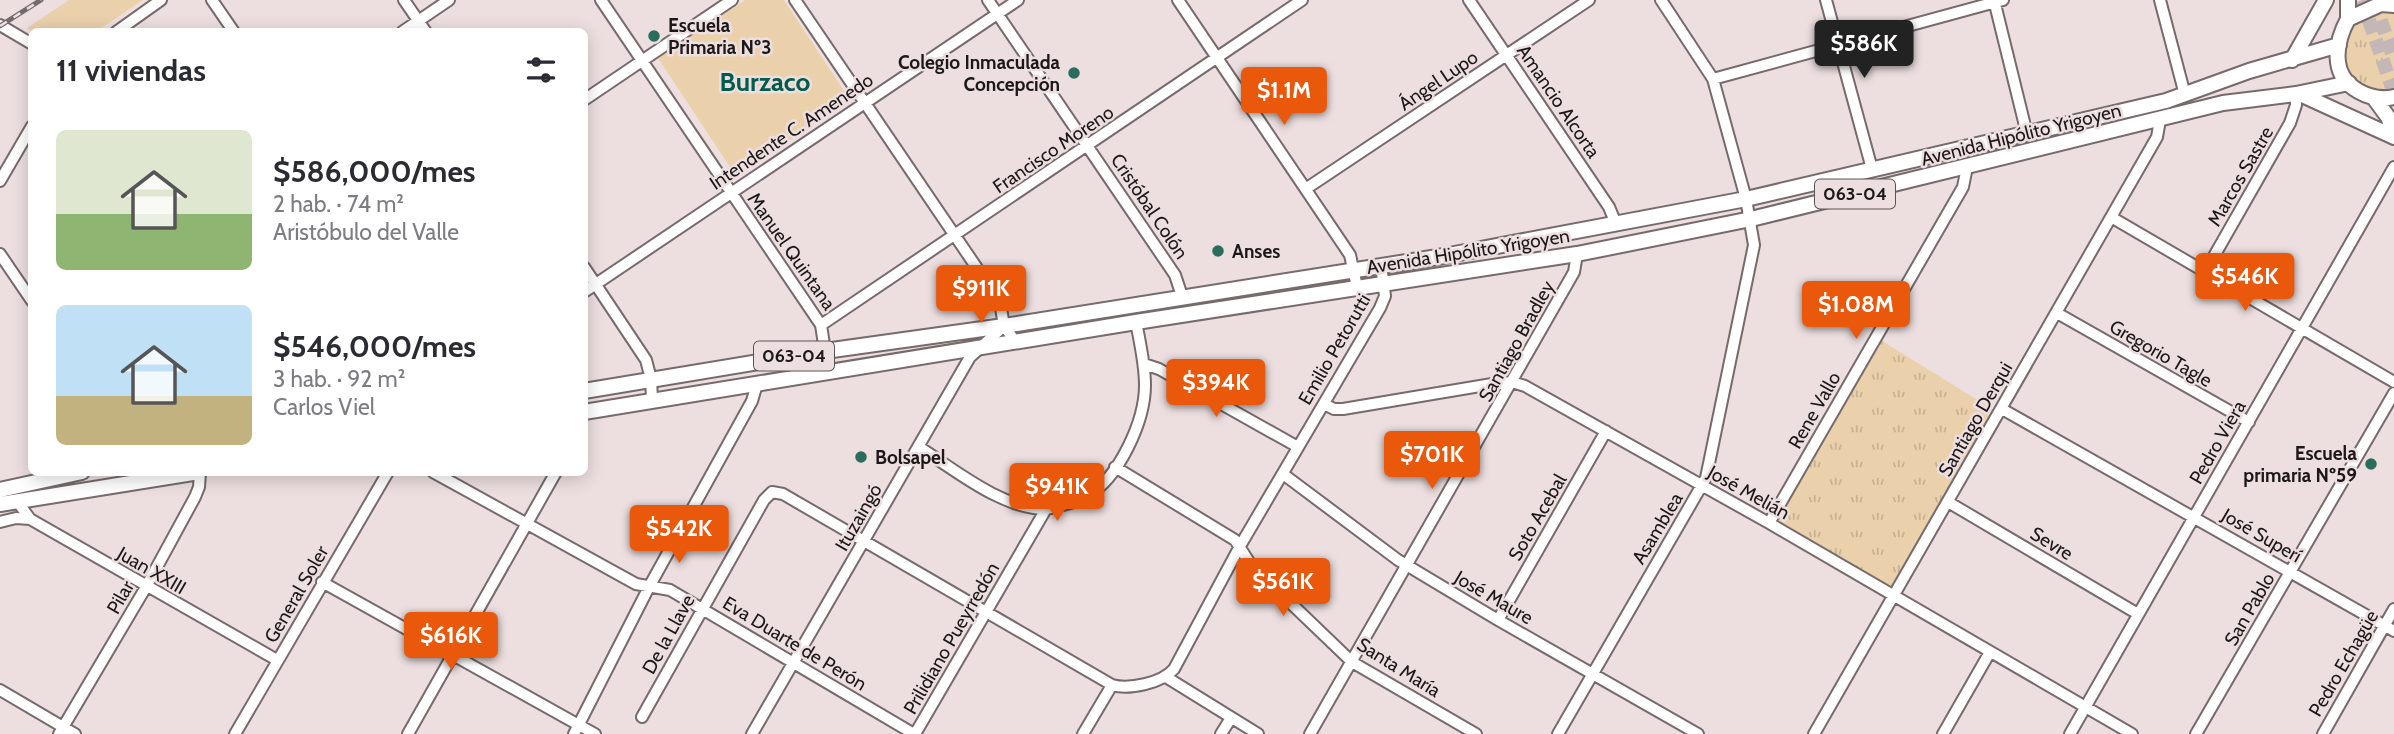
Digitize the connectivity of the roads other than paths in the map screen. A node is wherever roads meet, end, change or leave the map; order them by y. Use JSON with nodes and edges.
{"nodes":[{"id":1,"x":161,"y":0,"type":"edge"},
{"id":2,"x":212,"y":0,"type":"edge"},
{"id":3,"x":404,"y":0,"type":"edge"},
{"id":4,"x":449,"y":0,"type":"edge"},
{"id":5,"x":601,"y":0,"type":"edge"},
{"id":6,"x":732,"y":0,"type":"edge"},
{"id":7,"x":795,"y":0,"type":"edge"},
{"id":8,"x":988,"y":0,"type":"edge"},
{"id":9,"x":1018,"y":0,"type":"edge"},
{"id":10,"x":1178,"y":0,"type":"edge"},
{"id":11,"x":1302,"y":0,"type":"edge"},
{"id":12,"x":1469,"y":0,"type":"edge"},
{"id":13,"x":1589,"y":0,"type":"edge"},
{"id":14,"x":1661,"y":0,"type":"edge"},
{"id":15,"x":1826,"y":0,"type":"edge"},
{"id":16,"x":2160,"y":0,"type":"edge"},
{"id":17,"x":2326,"y":0,"type":"edge"},
{"id":18,"x":2348,"y":0,"type":"edge"},
{"id":19,"x":1997,"y":1,"type":"edge"},
{"id":20,"x":2394,"y":5,"type":"edge"},
{"id":21,"x":997,"y":13,"type":"junction"},
{"id":22,"x":2348,"y":19,"type":"junction"},
{"id":23,"x":418,"y":21,"type":"junction"},
{"id":24,"x":0,"y":25,"type":"edge"},
{"id":25,"x":122,"y":28,"type":"edge"},
{"id":26,"x":231,"y":28,"type":"edge"},
{"id":27,"x":408,"y":28,"type":"edge"},
{"id":28,"x":423,"y":28,"type":"edge"},
{"id":29,"x":28,"y":42,"type":"edge"},
{"id":30,"x":1838,"y":45,"type":"junction"},
{"id":31,"x":2339,"y":45,"type":"junction"},
{"id":32,"x":1507,"y":55,"type":"junction"},
{"id":33,"x":1217,"y":58,"type":"junction"},
{"id":34,"x":2292,"y":60,"type":"junction"},
{"id":35,"x":643,"y":61,"type":"junction"},
{"id":36,"x":1713,"y":79,"type":"junction"},
{"id":37,"x":2349,"y":83,"type":"junction"},
{"id":38,"x":2298,"y":94,"type":"junction"},
{"id":39,"x":2185,"y":95,"type":"junction"},
{"id":40,"x":588,"y":97,"type":"edge"},
{"id":41,"x":2394,"y":97,"type":"edge"},
{"id":42,"x":2374,"y":98,"type":"junction"},
{"id":43,"x":864,"y":103,"type":"junction"},
{"id":44,"x":2160,"y":120,"type":"junction"},
{"id":45,"x":28,"y":133,"type":"edge"},
{"id":46,"x":2027,"y":134,"type":"junction"},
{"id":47,"x":2394,"y":135,"type":"edge"},
{"id":48,"x":1088,"y":146,"type":"junction"},
{"id":49,"x":1968,"y":167,"type":"junction"},
{"id":50,"x":2394,"y":167,"type":"edge"},
{"id":51,"x":1872,"y":169,"type":"junction"},
{"id":52,"x":0,"y":181,"type":"edge"},
{"id":53,"x":1307,"y":188,"type":"junction"},
{"id":54,"x":730,"y":192,"type":"junction"},
{"id":55,"x":1746,"y":199,"type":"junction"},
{"id":56,"x":2111,"y":217,"type":"junction"},
{"id":57,"x":1751,"y":219,"type":"junction"},
{"id":58,"x":1616,"y":224,"type":"junction"},
{"id":59,"x":956,"y":235,"type":"junction"},
{"id":60,"x":0,"y":254,"type":"edge"},
{"id":61,"x":1577,"y":254,"type":"junction"},
{"id":62,"x":1381,"y":265,"type":"junction"},
{"id":63,"x":1354,"y":269,"type":"junction"},
{"id":64,"x":2205,"y":272,"type":"junction"},
{"id":65,"x":588,"y":273,"type":"edge"},
{"id":66,"x":28,"y":281,"type":"edge"},
{"id":67,"x":596,"y":284,"type":"junction"},
{"id":68,"x":1385,"y":284,"type":"junction"},
{"id":69,"x":21,"y":285,"type":"junction"},
{"id":70,"x":1357,"y":287,"type":"junction"},
{"id":71,"x":588,"y":289,"type":"edge"},
{"id":72,"x":28,"y":295,"type":"edge"},
{"id":73,"x":1182,"y":296,"type":"junction"},
{"id":74,"x":2057,"y":313,"type":"junction"},
{"id":75,"x":1136,"y":322,"type":"junction"},
{"id":76,"x":821,"y":325,"type":"junction"},
{"id":77,"x":1004,"y":326,"type":"junction"},
{"id":78,"x":2302,"y":328,"type":"junction"},
{"id":79,"x":1015,"y":341,"type":"junction"},
{"id":80,"x":977,"y":349,"type":"junction"},
{"id":81,"x":825,"y":351,"type":"junction"},
{"id":82,"x":1144,"y":364,"type":"junction"},
{"id":83,"x":651,"y":380,"type":"junction"},
{"id":84,"x":1513,"y":382,"type":"junction"},
{"id":85,"x":2394,"y":382,"type":"edge"},
{"id":86,"x":757,"y":384,"type":"junction"},
{"id":87,"x":588,"y":390,"type":"edge"},
{"id":88,"x":2394,"y":393,"type":"edge"},
{"id":89,"x":652,"y":400,"type":"junction"},
{"id":90,"x":1324,"y":404,"type":"junction"},
{"id":91,"x":2002,"y":409,"type":"junction"},
{"id":92,"x":588,"y":411,"type":"edge"},
{"id":93,"x":2249,"y":422,"type":"junction"},
{"id":94,"x":1606,"y":431,"type":"junction"},
{"id":95,"x":919,"y":447,"type":"junction"},
{"id":96,"x":1298,"y":447,"type":"junction"},
{"id":97,"x":1115,"y":467,"type":"junction"},
{"id":98,"x":1283,"y":474,"type":"junction"},
{"id":99,"x":63,"y":476,"type":"edge"},
{"id":100,"x":199,"y":476,"type":"edge"},
{"id":101,"x":386,"y":476,"type":"edge"},
{"id":102,"x":440,"y":476,"type":"edge"},
{"id":103,"x":554,"y":476,"type":"edge"},
{"id":104,"x":139,"y":477,"type":"edge"},
{"id":105,"x":1702,"y":486,"type":"junction"},
{"id":106,"x":0,"y":489,"type":"edge"},
{"id":107,"x":17,"y":501,"type":"junction"},
{"id":108,"x":1948,"y":502,"type":"junction"},
{"id":109,"x":0,"y":504,"type":"edge"},
{"id":110,"x":1046,"y":509,"type":"junction"},
{"id":111,"x":0,"y":510,"type":"edge"},
{"id":112,"x":2194,"y":517,"type":"junction"},
{"id":113,"x":30,"y":519,"type":"junction"},
{"id":114,"x":0,"y":522,"type":"edge"},
{"id":115,"x":528,"y":523,"type":"junction"},
{"id":116,"x":1769,"y":523,"type":"junction"},
{"id":117,"x":865,"y":540,"type":"junction"},
{"id":118,"x":1240,"y":546,"type":"junction"},
{"id":119,"x":1407,"y":566,"type":"junction"},
{"id":120,"x":2291,"y":572,"type":"junction"},
{"id":121,"x":322,"y":582,"type":"junction"},
{"id":122,"x":146,"y":587,"type":"junction"},
{"id":123,"x":649,"y":587,"type":"junction"},
{"id":124,"x":1893,"y":595,"type":"junction"},
{"id":125,"x":702,"y":608,"type":"junction"},
{"id":126,"x":2394,"y":609,"type":"edge"},
{"id":127,"x":986,"y":612,"type":"junction"},
{"id":128,"x":2138,"y":614,"type":"junction"},
{"id":129,"x":1498,"y":620,"type":"junction"},
{"id":130,"x":2389,"y":629,"type":"edge"},
{"id":131,"x":1990,"y":652,"type":"junction"},
{"id":132,"x":452,"y":655,"type":"junction"},
{"id":133,"x":278,"y":660,"type":"junction"},
{"id":134,"x":1352,"y":662,"type":"junction"},
{"id":135,"x":793,"y":663,"type":"junction"},
{"id":136,"x":1592,"y":673,"type":"junction"},
{"id":137,"x":1166,"y":677,"type":"junction"},
{"id":138,"x":1112,"y":685,"type":"junction"},
{"id":139,"x":0,"y":690,"type":"edge"},
{"id":140,"x":2086,"y":707,"type":"junction"},
{"id":141,"x":642,"y":717,"type":"dead end"},
{"id":142,"x":1231,"y":718,"type":"junction"},
{"id":143,"x":576,"y":730,"type":"edge"},
{"id":144,"x":61,"y":731,"type":"edge"},
{"id":145,"x":75,"y":734,"type":"edge"},
{"id":146,"x":234,"y":734,"type":"edge"},
{"id":147,"x":408,"y":734,"type":"edge"},
{"id":148,"x":595,"y":734,"type":"edge"},
{"id":149,"x":752,"y":734,"type":"edge"},
{"id":150,"x":915,"y":734,"type":"edge"},
{"id":151,"x":1083,"y":734,"type":"edge"},
{"id":152,"x":1221,"y":734,"type":"edge"},
{"id":153,"x":1258,"y":734,"type":"edge"},
{"id":154,"x":1310,"y":734,"type":"edge"},
{"id":155,"x":1476,"y":734,"type":"edge"},
{"id":156,"x":1558,"y":734,"type":"edge"},
{"id":157,"x":1698,"y":734,"type":"edge"},
{"id":158,"x":1814,"y":734,"type":"edge"},
{"id":159,"x":1943,"y":734,"type":"edge"},
{"id":160,"x":2070,"y":734,"type":"edge"},
{"id":161,"x":2132,"y":734,"type":"edge"},
{"id":162,"x":2196,"y":734,"type":"edge"},
{"id":163,"x":2323,"y":734,"type":"edge"}],
"edges":[{"from":1,"to":25,"type":"street"},
{"from":2,"to":26,"type":"street"},
{"from":3,"to":23,"type":"street"},
{"from":4,"to":23,"type":"street"},
{"from":5,"to":35,"type":"street","name":"Manuel Quintana"},
{"from":6,"to":35,"type":"street"},
{"from":7,"to":43,"type":"street"},
{"from":8,"to":21,"type":"street","name":"Cristóbal Colón"},
{"from":9,"to":21,"type":"street","name":"Intendente C. Amenedo"},
{"from":10,"to":33,"type":"street"},
{"from":11,"to":33,"type":"street","name":"Francisco Moreno"},
{"from":12,"to":32,"type":"street","name":"Amancio Alcorta"},
{"from":13,"to":32,"type":"street","name":"Ángel Lupo"},
{"from":14,"to":36,"type":"street","name":"Asamblea"},
{"from":15,"to":30,"type":"street"},
{"from":16,"to":39,"type":"street"},
{"from":17,"to":34,"type":"main road"},
{"from":18,"to":22,"type":"main road"},
{"from":19,"to":30,"type":"street"},
{"from":19,"to":46,"type":"street"},
{"from":20,"to":22,"type":"main road"},
{"from":21,"to":43,"type":"street","name":"Intendente C. Amenedo"},
{"from":21,"to":48,"type":"street","name":"Cristóbal Colón"},
{"from":22,"to":31,"type":"main road"},
{"from":23,"to":27,"type":"street"},
{"from":23,"to":28,"type":"street"},
{"from":24,"to":29,"type":"street"},
{"from":30,"to":36,"type":"street"},
{"from":30,"to":51,"type":"street"},
{"from":31,"to":34,"type":"main road","name":"Avenida Hipólito Yrigoyen","number":"063-04"},
{"from":31,"to":37,"type":"main road"},
{"from":32,"to":53,"type":"street","name":"Ángel Lupo"},
{"from":32,"to":58,"type":"street","name":"Amancio Alcorta"},
{"from":33,"to":48,"type":"street","name":"Francisco Moreno"},
{"from":33,"to":53,"type":"street"},
{"from":34,"to":39,"type":"main road","name":"Avenida Hipólito Yrigoyen","number":"063-04"},
{"from":35,"to":40,"type":"street"},
{"from":35,"to":54,"type":"street","name":"Manuel Quintana"},
{"from":36,"to":55,"type":"street","name":"Asamblea"},
{"from":37,"to":38,"type":"main road","name":"Avenida Hipólito Yrigoyen","number":"063-04"},
{"from":37,"to":42,"type":"main road"},
{"from":38,"to":44,"type":"main road","name":"Avenida Hipólito Yrigoyen","number":"063-04"},
{"from":38,"to":47,"type":"main road"},
{"from":38,"to":64,"type":"street","name":"Marcos Sastre"},
{"from":39,"to":46,"type":"main road","name":"Avenida Hipólito Yrigoyen","number":"063-04"},
{"from":41,"to":42,"type":"main road"},
{"from":42,"to":47,"type":"main road"},
{"from":43,"to":54,"type":"street","name":"Intendente C. Amenedo"},
{"from":43,"to":59,"type":"street"},
{"from":44,"to":49,"type":"main road","name":"Avenida Hipólito Yrigoyen","number":"063-04"},
{"from":44,"to":56,"type":"street","name":"Santiago Derqui"},
{"from":45,"to":52,"type":"street"},
{"from":46,"to":51,"type":"main road","name":"Avenida Hipólito Yrigoyen","number":"063-04"},
{"from":48,"to":59,"type":"street","name":"Francisco Moreno"},
{"from":48,"to":73,"type":"street","name":"Cristóbal Colón"},
{"from":49,"to":57,"type":"main road","name":"Avenida Hipólito Yrigoyen","number":"063-04"},
{"from":49,"to":116,"type":"street","name":"Rene Vallo"},
{"from":50,"to":78,"type":"street","name":"Pedro Viera"},
{"from":51,"to":55,"type":"main road","name":"Avenida Hipólito Yrigoyen","number":"063-04"},
{"from":53,"to":63,"type":"street"},
{"from":54,"to":67,"type":"street","name":"Intendente C. Amenedo"},
{"from":54,"to":76,"type":"street","name":"Manuel Quintana"},
{"from":55,"to":57,"type":"street","name":"Asamblea"},
{"from":55,"to":58,"type":"main road","name":"Avenida Hipólito Yrigoyen","number":"063-04"},
{"from":56,"to":64,"type":"street"},
{"from":56,"to":74,"type":"street","name":"Santiago Derqui"},
{"from":57,"to":61,"type":"main road","name":"Avenida Hipólito Yrigoyen","number":"063-04"},
{"from":57,"to":105,"type":"street","name":"Asamblea"},
{"from":58,"to":62,"type":"main road","name":"Avenida Hipólito Yrigoyen","number":"063-04"},
{"from":59,"to":76,"type":"street","name":"Francisco Moreno"},
{"from":59,"to":77,"type":"street"},
{"from":60,"to":69,"type":"street"},
{"from":61,"to":68,"type":"main road","name":"Avenida Hipólito Yrigoyen","number":"063-04"},
{"from":61,"to":84,"type":"street","name":"Santiago Bradley"},
{"from":62,"to":63,"type":"main road","name":"Avenida Hipólito Yrigoyen","number":"063-04"},
{"from":62,"to":68,"type":"street","name":"Emilio Petorutti"},
{"from":63,"to":70,"type":"street"},
{"from":63,"to":73,"type":"main road","name":"Avenida Hipólito Yrigoyen","number":"063-04"},
{"from":64,"to":78,"type":"street"},
{"from":65,"to":67,"type":"street"},
{"from":66,"to":69,"type":"street"},
{"from":67,"to":71,"type":"street","name":"Intendente C. Amenedo"},
{"from":67,"to":83,"type":"street"},
{"from":68,"to":70,"type":"main road","name":"Avenida Hipólito Yrigoyen","number":"063-04"},
{"from":68,"to":90,"type":"street","name":"Emilio Petorutti"},
{"from":69,"to":72,"type":"street"},
{"from":70,"to":75,"type":"main road","name":"Avenida Hipólito Yrigoyen","number":"063-04"},
{"from":73,"to":77,"type":"main road","name":"Avenida Hipólito Yrigoyen","number":"063-04"},
{"from":74,"to":91,"type":"street","name":"Santiago Derqui"},
{"from":74,"to":93,"type":"street","name":"Gregorio Tagle"},
{"from":75,"to":79,"type":"main road","name":"Avenida Hipólito Yrigoyen","number":"063-04"},
{"from":75,"to":82,"type":"street"},
{"from":76,"to":81,"type":"street","name":"Manuel Quintana"},
{"from":77,"to":79,"type":"street"},
{"from":77,"to":80,"type":"street","name":"Ituzaingó"},
{"from":77,"to":81,"type":"main road","name":"Avenida Hipólito Yrigoyen","number":"063-04"},
{"from":78,"to":85,"type":"street"},
{"from":78,"to":93,"type":"street","name":"Pedro Viera"},
{"from":79,"to":80,"type":"main road","name":"Avenida Hipólito Yrigoyen","number":"063-04"},
{"from":80,"to":86,"type":"main road","name":"Avenida Hipólito Yrigoyen","number":"063-04"},
{"from":80,"to":95,"type":"street","name":"Ituzaingó"},
{"from":81,"to":83,"type":"main road","name":"Avenida Hipólito Yrigoyen","number":"063-04"},
{"from":82,"to":96,"type":"street"},
{"from":82,"to":97,"type":"street"},
{"from":83,"to":87,"type":"main road","name":"Avenida Hipólito Yrigoyen","number":"063-04"},
{"from":83,"to":89,"type":"street"},
{"from":84,"to":90,"type":"street"},
{"from":84,"to":94,"type":"street","name":"José Melián"},
{"from":84,"to":119,"type":"street","name":"Santiago Bradley"},
{"from":86,"to":89,"type":"main road","name":"Avenida Hipólito Yrigoyen","number":"063-04"},
{"from":86,"to":123,"type":"street"},
{"from":88,"to":120,"type":"street","name":"San Pablo"},
{"from":89,"to":92,"type":"main road","name":"Avenida Hipólito Yrigoyen","number":"063-04"},
{"from":90,"to":96,"type":"street","name":"Emilio Petorutti"},
{"from":91,"to":108,"type":"street","name":"Santiago Derqui"},
{"from":91,"to":112,"type":"street","name":"José Superí"},
{"from":93,"to":112,"type":"street","name":"Pedro Viera"},
{"from":94,"to":105,"type":"street","name":"José Melián"},
{"from":94,"to":129,"type":"street","name":"Soto Acebal"},
{"from":95,"to":110,"type":"street"},
{"from":95,"to":117,"type":"street","name":"Ituzaingó"},
{"from":96,"to":98,"type":"street","name":"Emilio Petorutti"},
{"from":97,"to":110,"type":"street"},
{"from":97,"to":118,"type":"street","name":"Santa María"},
{"from":98,"to":118,"type":"street","name":"Emilio Petorutti"},
{"from":98,"to":119,"type":"street","name":"José Maure"},
{"from":99,"to":106,"type":"main road"},
{"from":100,"to":122,"type":"street","name":"Pilar"},
{"from":101,"to":121,"type":"street","name":"General Soler"},
{"from":102,"to":115,"type":"street","name":"Eva Duarte de Perón"},
{"from":103,"to":115,"type":"street"},
{"from":104,"to":107,"type":"main road"},
{"from":105,"to":116,"type":"street","name":"José Melián"},
{"from":105,"to":136,"type":"street","name":"Asamblea"},
{"from":107,"to":109,"type":"main road"},
{"from":107,"to":113,"type":"street","name":"Juan XXIII"},
{"from":108,"to":124,"type":"street","name":"Santiago Derqui"},
{"from":108,"to":128,"type":"street","name":"Sevre"},
{"from":110,"to":127,"type":"street","name":"Prilidiano Pueyrredón"},
{"from":111,"to":114,"type":"street"},
{"from":112,"to":120,"type":"street","name":"José Superí"},
{"from":112,"to":128,"type":"street","name":"Pedro Viera"},
{"from":113,"to":114,"type":"street"},
{"from":113,"to":122,"type":"street","name":"Juan XXIII"},
{"from":115,"to":123,"type":"street","name":"Eva Duarte de Perón"},
{"from":115,"to":132,"type":"street"},
{"from":116,"to":124,"type":"street","name":"José Melián"},
{"from":117,"to":125,"type":"street","name":"De la Llave"},
{"from":117,"to":127,"type":"street"},
{"from":117,"to":135,"type":"street","name":"Ituzaingó"},
{"from":118,"to":134,"type":"street","name":"Santa María"},
{"from":118,"to":137,"type":"street","name":"Emilio Petorutti"},
{"from":119,"to":129,"type":"street","name":"José Maure"},
{"from":119,"to":134,"type":"street","name":"Santiago Bradley"},
{"from":120,"to":130,"type":"street","name":"José Superí"},
{"from":120,"to":162,"type":"street","name":"San Pablo"},
{"from":121,"to":132,"type":"street"},
{"from":121,"to":133,"type":"street","name":"General Soler"},
{"from":122,"to":133,"type":"street","name":"Juan XXIII"},
{"from":122,"to":144,"type":"street","name":"Pilar"},
{"from":123,"to":125,"type":"street","name":"Eva Duarte de Perón"},
{"from":123,"to":143,"type":"street"},
{"from":124,"to":131,"type":"street","name":"José Melián"},
{"from":124,"to":158,"type":"street","name":"Santiago Derqui"},
{"from":125,"to":135,"type":"street","name":"Eva Duarte de Perón"},
{"from":125,"to":141,"type":"street","name":"De la Llave"},
{"from":126,"to":130,"type":"street","name":"Pedro Echagüe"},
{"from":127,"to":138,"type":"street"},
{"from":127,"to":150,"type":"street","name":"Prilidiano Pueyrredón"},
{"from":128,"to":140,"type":"street","name":"Pedro Viera"},
{"from":129,"to":136,"type":"street","name":"José Maure"},
{"from":130,"to":163,"type":"street","name":"Pedro Echagüe"},
{"from":131,"to":140,"type":"street","name":"José Melián"},
{"from":131,"to":159,"type":"street"},
{"from":132,"to":143,"type":"street"},
{"from":132,"to":147,"type":"street"},
{"from":133,"to":146,"type":"street","name":"General Soler"},
{"from":134,"to":154,"type":"street","name":"Santiago Bradley"},
{"from":134,"to":155,"type":"street","name":"Santa María"},
{"from":135,"to":149,"type":"street","name":"Ituzaingó"},
{"from":135,"to":150,"type":"street","name":"Eva Duarte de Perón"},
{"from":136,"to":156,"type":"street","name":"Asamblea"},
{"from":136,"to":157,"type":"street","name":"José Maure"},
{"from":137,"to":138,"type":"street"},
{"from":137,"to":142,"type":"street"},
{"from":138,"to":151,"type":"street"},
{"from":139,"to":144,"type":"street"},
{"from":140,"to":160,"type":"street","name":"Pedro Viera"},
{"from":140,"to":161,"type":"street","name":"José Melián"},
{"from":142,"to":152,"type":"street"},
{"from":142,"to":153,"type":"street"},
{"from":143,"to":148,"type":"street"},
{"from":144,"to":145,"type":"street"}]}
